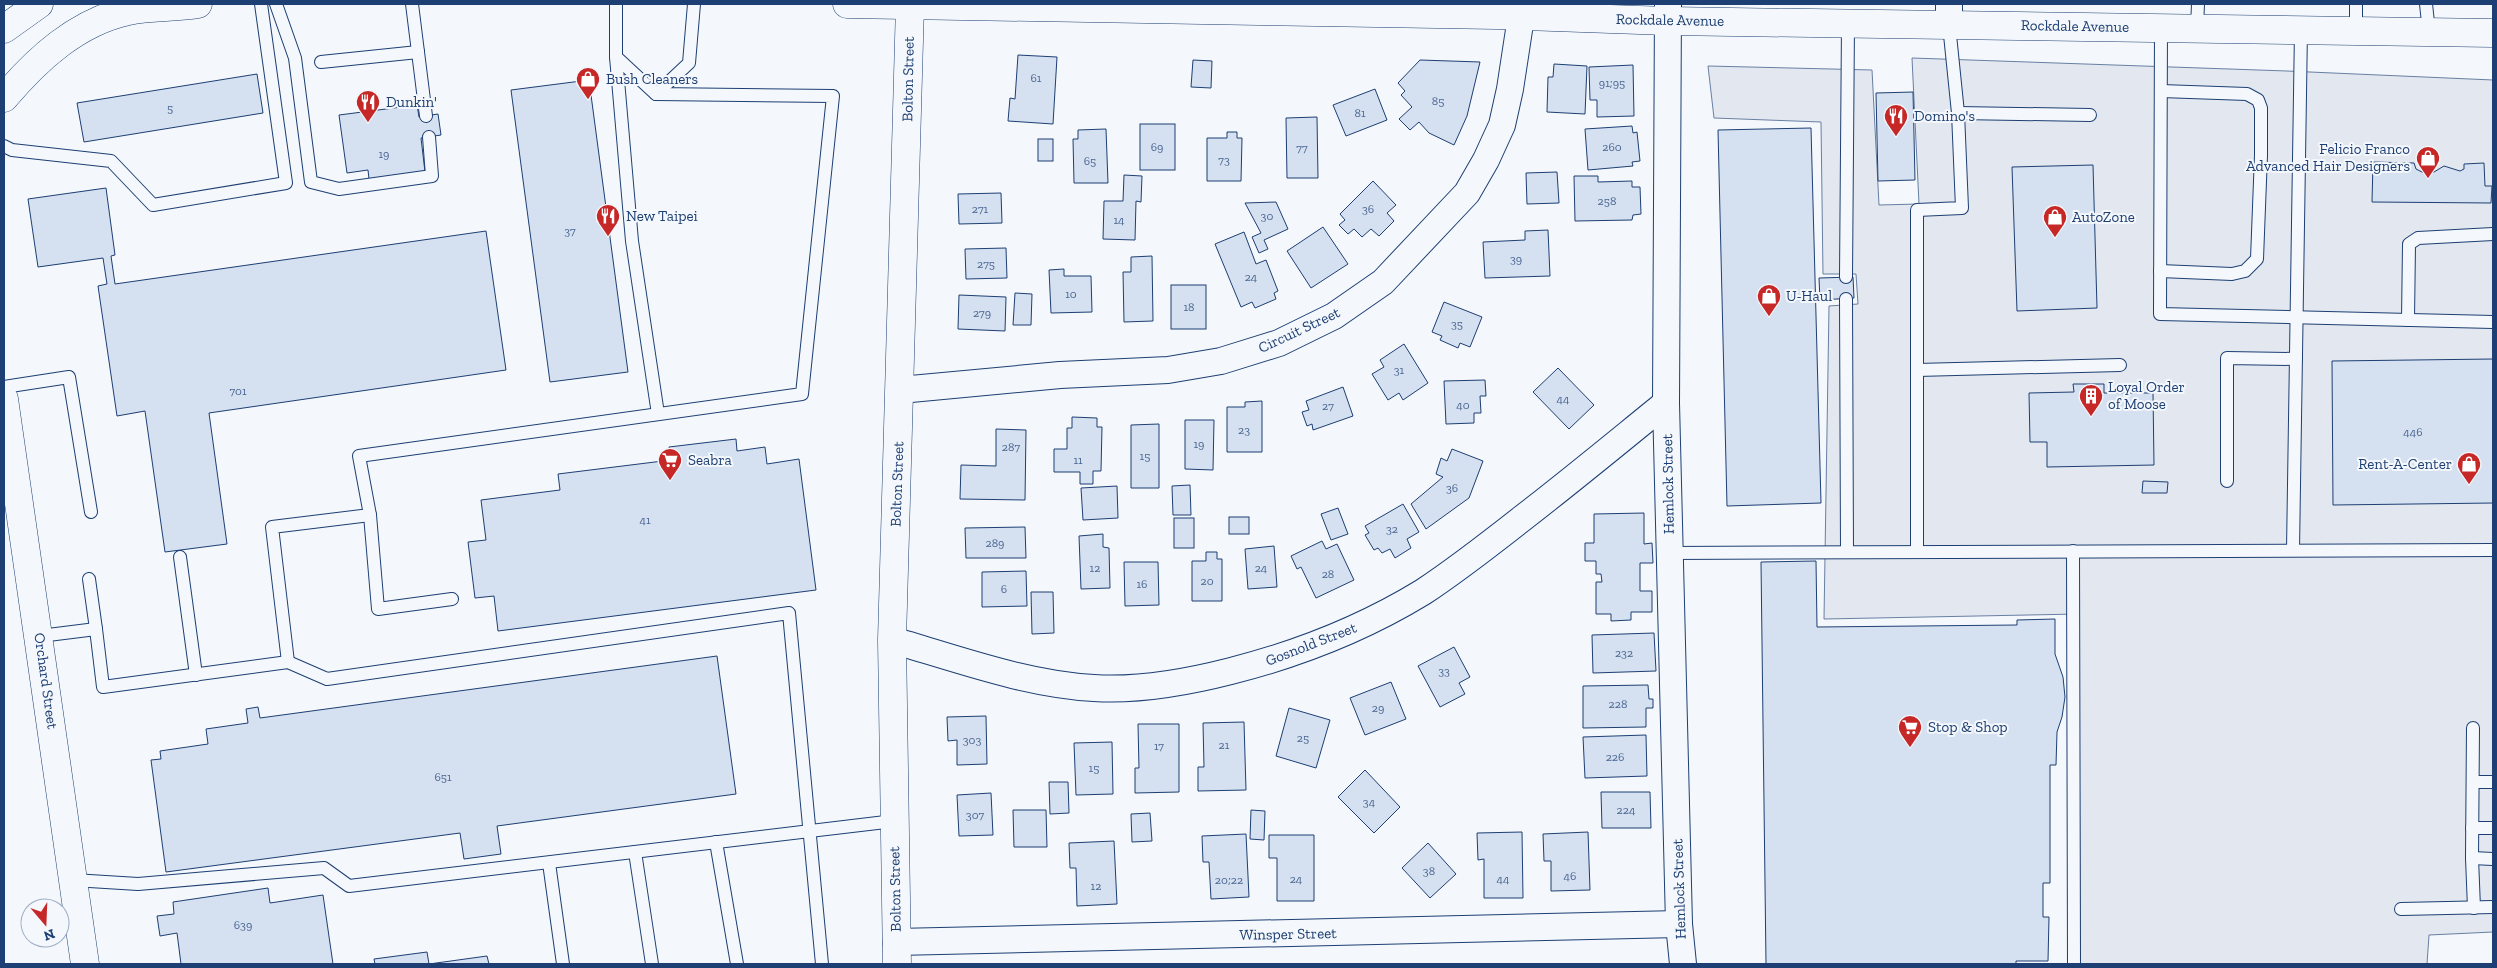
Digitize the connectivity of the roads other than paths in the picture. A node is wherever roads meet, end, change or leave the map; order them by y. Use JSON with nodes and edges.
{"nodes":[{"id":1,"x":39,"y":4,"type":"edge"},
{"id":2,"x":198,"y":4,"type":"edge"},
{"id":3,"x":262,"y":4,"type":"edge"},
{"id":4,"x":276,"y":4,"type":"edge"},
{"id":5,"x":412,"y":4,"type":"edge"},
{"id":6,"x":616,"y":4,"type":"edge"},
{"id":7,"x":694,"y":4,"type":"edge"},
{"id":8,"x":847,"y":4,"type":"edge"},
{"id":9,"x":910,"y":4,"type":"edge"},
{"id":10,"x":2356,"y":4,"type":"edge"},
{"id":11,"x":2426,"y":4,"type":"edge"},
{"id":12,"x":1248,"y":7,"type":"edge"},
{"id":13,"x":1668,"y":12,"type":"edge"},
{"id":14,"x":1949,"y":14,"type":"edge"},
{"id":15,"x":2197,"y":16,"type":"edge"},
{"id":16,"x":1521,"y":17,"type":"junction"},
{"id":17,"x":1848,"y":23,"type":"junction"},
{"id":18,"x":2161,"y":27,"type":"junction"},
{"id":19,"x":4,"y":29,"type":"edge"},
{"id":20,"x":2301,"y":29,"type":"junction"},
{"id":21,"x":2356,"y":30,"type":"junction"},
{"id":22,"x":2429,"y":32,"type":"junction"},
{"id":23,"x":2493,"y":33,"type":"edge"},
{"id":24,"x":418,"y":52,"type":"junction"},
{"id":25,"x":616,"y":57,"type":"junction"},
{"id":26,"x":321,"y":62,"type":"dead end"},
{"id":27,"x":2161,"y":91,"type":"junction"},
{"id":28,"x":656,"y":94,"type":"junction"},
{"id":29,"x":4,"y":98,"type":"edge"},
{"id":30,"x":1958,"y":113,"type":"junction"},
{"id":31,"x":2090,"y":115,"type":"dead end"},
{"id":32,"x":426,"y":116,"type":"dead end"},
{"id":33,"x":428,"y":137,"type":"dead end"},
{"id":34,"x":4,"y":146,"type":"edge"},
{"id":35,"x":2493,"y":234,"type":"edge"},
{"id":36,"x":2160,"y":272,"type":"junction"},
{"id":37,"x":1846,"y":277,"type":"dead end"},
{"id":38,"x":1846,"y":299,"type":"dead end"},
{"id":39,"x":2297,"y":317,"type":"junction"},
{"id":40,"x":2408,"y":320,"type":"junction"},
{"id":41,"x":2493,"y":322,"type":"edge"},
{"id":42,"x":2296,"y":359,"type":"junction"},
{"id":43,"x":2120,"y":365,"type":"dead end"},
{"id":44,"x":1917,"y":370,"type":"junction"},
{"id":45,"x":4,"y":388,"type":"edge"},
{"id":46,"x":900,"y":390,"type":"junction"},
{"id":47,"x":4,"y":399,"type":"edge"},
{"id":48,"x":1666,"y":403,"type":"junction"},
{"id":49,"x":658,"y":414,"type":"junction"},
{"id":50,"x":8,"y":463,"type":"edge"},
{"id":51,"x":2228,"y":481,"type":"dead end"},
{"id":52,"x":91,"y":512,"type":"dead end"},
{"id":53,"x":370,"y":515,"type":"junction"},
{"id":54,"x":2293,"y":550,"type":"junction"},
{"id":55,"x":2493,"y":550,"type":"edge"},
{"id":56,"x":2074,"y":551,"type":"junction"},
{"id":57,"x":1847,"y":552,"type":"junction"},
{"id":58,"x":1917,"y":552,"type":"junction"},
{"id":59,"x":1670,"y":553,"type":"junction"},
{"id":60,"x":180,"y":557,"type":"dead end"},
{"id":61,"x":89,"y":579,"type":"dead end"},
{"id":62,"x":452,"y":599,"type":"dead end"},
{"id":63,"x":96,"y":629,"type":"junction"},
{"id":64,"x":40,"y":636,"type":"junction"},
{"id":65,"x":892,"y":640,"type":"junction"},
{"id":66,"x":288,"y":662,"type":"junction"},
{"id":67,"x":196,"y":675,"type":"junction"},
{"id":68,"x":2473,"y":728,"type":"dead end"},
{"id":69,"x":2474,"y":782,"type":"junction"},
{"id":70,"x":2493,"y":782,"type":"edge"},
{"id":71,"x":894,"y":821,"type":"junction"},
{"id":72,"x":2472,"y":828,"type":"junction"},
{"id":73,"x":2493,"y":828,"type":"edge"},
{"id":74,"x":809,"y":832,"type":"junction"},
{"id":75,"x":716,"y":842,"type":"junction"},
{"id":76,"x":635,"y":852,"type":"junction"},
{"id":77,"x":2472,"y":858,"type":"junction"},
{"id":78,"x":2493,"y":859,"type":"edge"},
{"id":79,"x":549,"y":863,"type":"junction"},
{"id":80,"x":74,"y":880,"type":"junction"},
{"id":81,"x":2493,"y":907,"type":"edge"},
{"id":82,"x":2474,"y":908,"type":"junction"},
{"id":83,"x":2401,"y":909,"type":"dead end"},
{"id":84,"x":1679,"y":924,"type":"junction"},
{"id":85,"x":897,"y":953,"type":"edge"},
{"id":86,"x":85,"y":964,"type":"edge"},
{"id":87,"x":564,"y":964,"type":"edge"},
{"id":88,"x":652,"y":964,"type":"edge"},
{"id":89,"x":737,"y":964,"type":"edge"},
{"id":90,"x":822,"y":964,"type":"edge"},
{"id":91,"x":1683,"y":964,"type":"edge"},
{"id":92,"x":2074,"y":964,"type":"edge"}],
"edges":[{"from":1,"to":19,"type":"main road"},
{"from":2,"to":29,"type":"main road"},
{"from":3,"to":34,"type":"lane"},
{"from":4,"to":33,"type":"lane"},
{"from":5,"to":24,"type":"lane"},
{"from":6,"to":25,"type":"lane"},
{"from":7,"to":28,"type":"lane"},
{"from":8,"to":9,"type":"main road","name":"Rockdale Avenue"},
{"from":9,"to":12,"type":"main road","name":"Rockdale Avenue"},
{"from":9,"to":46,"type":"main road","name":"Bolton Street"},
{"from":10,"to":21,"type":"lane"},
{"from":11,"to":22,"type":"lane"},
{"from":12,"to":16,"type":"main road","name":"Rockdale Avenue"},
{"from":13,"to":16,"type":"main road","name":"Rockdale Avenue"},
{"from":13,"to":17,"type":"main road","name":"Rockdale Avenue"},
{"from":13,"to":48,"type":"street","name":"Hemlock Street"},
{"from":14,"to":17,"type":"main road","name":"Rockdale Avenue"},
{"from":14,"to":18,"type":"main road","name":"Rockdale Avenue"},
{"from":14,"to":30,"type":"lane"},
{"from":15,"to":18,"type":"main road","name":"Rockdale Avenue"},
{"from":15,"to":20,"type":"main road","name":"Rockdale Avenue"},
{"from":16,"to":46,"type":"street","name":"Circuit Street"},
{"from":17,"to":37,"type":"lane"},
{"from":18,"to":27,"type":"lane"},
{"from":20,"to":21,"type":"main road","name":"Rockdale Avenue"},
{"from":20,"to":39,"type":"lane"},
{"from":21,"to":22,"type":"main road","name":"Rockdale Avenue"},
{"from":22,"to":23,"type":"main road","name":"Rockdale Avenue"},
{"from":24,"to":26,"type":"lane"},
{"from":24,"to":32,"type":"lane"},
{"from":25,"to":28,"type":"lane"},
{"from":25,"to":49,"type":"lane"},
{"from":27,"to":36,"type":"lane"},
{"from":27,"to":36,"type":"lane"},
{"from":28,"to":49,"type":"lane"},
{"from":30,"to":31,"type":"lane"},
{"from":30,"to":44,"type":"lane"},
{"from":35,"to":40,"type":"lane"},
{"from":36,"to":39,"type":"lane"},
{"from":38,"to":57,"type":"lane"},
{"from":39,"to":40,"type":"lane"},
{"from":39,"to":42,"type":"lane"},
{"from":40,"to":41,"type":"lane"},
{"from":42,"to":51,"type":"lane"},
{"from":42,"to":54,"type":"lane"},
{"from":43,"to":44,"type":"lane"},
{"from":44,"to":58,"type":"lane"},
{"from":45,"to":52,"type":"lane"},
{"from":46,"to":65,"type":"main road","name":"Bolton Street"},
{"from":47,"to":50,"type":"main road","name":"Orchard Street"},
{"from":48,"to":59,"type":"street","name":"Hemlock Street"},
{"from":48,"to":65,"type":"street","name":"Gosnold Street"},
{"from":49,"to":53,"type":"lane"},
{"from":50,"to":64,"type":"main road","name":"Orchard Street"},
{"from":53,"to":62,"type":"lane"},
{"from":53,"to":66,"type":"lane"},
{"from":54,"to":55,"type":"lane"},
{"from":54,"to":56,"type":"lane"},
{"from":56,"to":58,"type":"lane"},
{"from":56,"to":92,"type":"lane"},
{"from":57,"to":58,"type":"lane"},
{"from":57,"to":59,"type":"lane"},
{"from":59,"to":84,"type":"street","name":"Hemlock Street"},
{"from":60,"to":67,"type":"lane"},
{"from":61,"to":63,"type":"lane"},
{"from":63,"to":64,"type":"lane"},
{"from":63,"to":67,"type":"lane"},
{"from":64,"to":80,"type":"main road","name":"Orchard Street"},
{"from":65,"to":71,"type":"main road","name":"Bolton Street"},
{"from":66,"to":67,"type":"lane"},
{"from":66,"to":74,"type":"lane"},
{"from":68,"to":69,"type":"lane"},
{"from":69,"to":70,"type":"lane"},
{"from":69,"to":72,"type":"lane"},
{"from":71,"to":74,"type":"lane"},
{"from":71,"to":85,"type":"main road","name":"Bolton Street"},
{"from":72,"to":73,"type":"lane"},
{"from":72,"to":77,"type":"lane"},
{"from":74,"to":75,"type":"lane"},
{"from":74,"to":90,"type":"lane"},
{"from":75,"to":76,"type":"lane"},
{"from":75,"to":89,"type":"lane"},
{"from":76,"to":79,"type":"lane"},
{"from":76,"to":88,"type":"lane"},
{"from":77,"to":78,"type":"lane"},
{"from":77,"to":82,"type":"lane"},
{"from":79,"to":80,"type":"lane"},
{"from":79,"to":87,"type":"lane"},
{"from":80,"to":86,"type":"main road","name":"Orchard Street"},
{"from":81,"to":82,"type":"lane"},
{"from":82,"to":83,"type":"lane"},
{"from":84,"to":85,"type":"street","name":"Winsper Street"},
{"from":84,"to":91,"type":"street","name":"Hemlock Street"}]}
